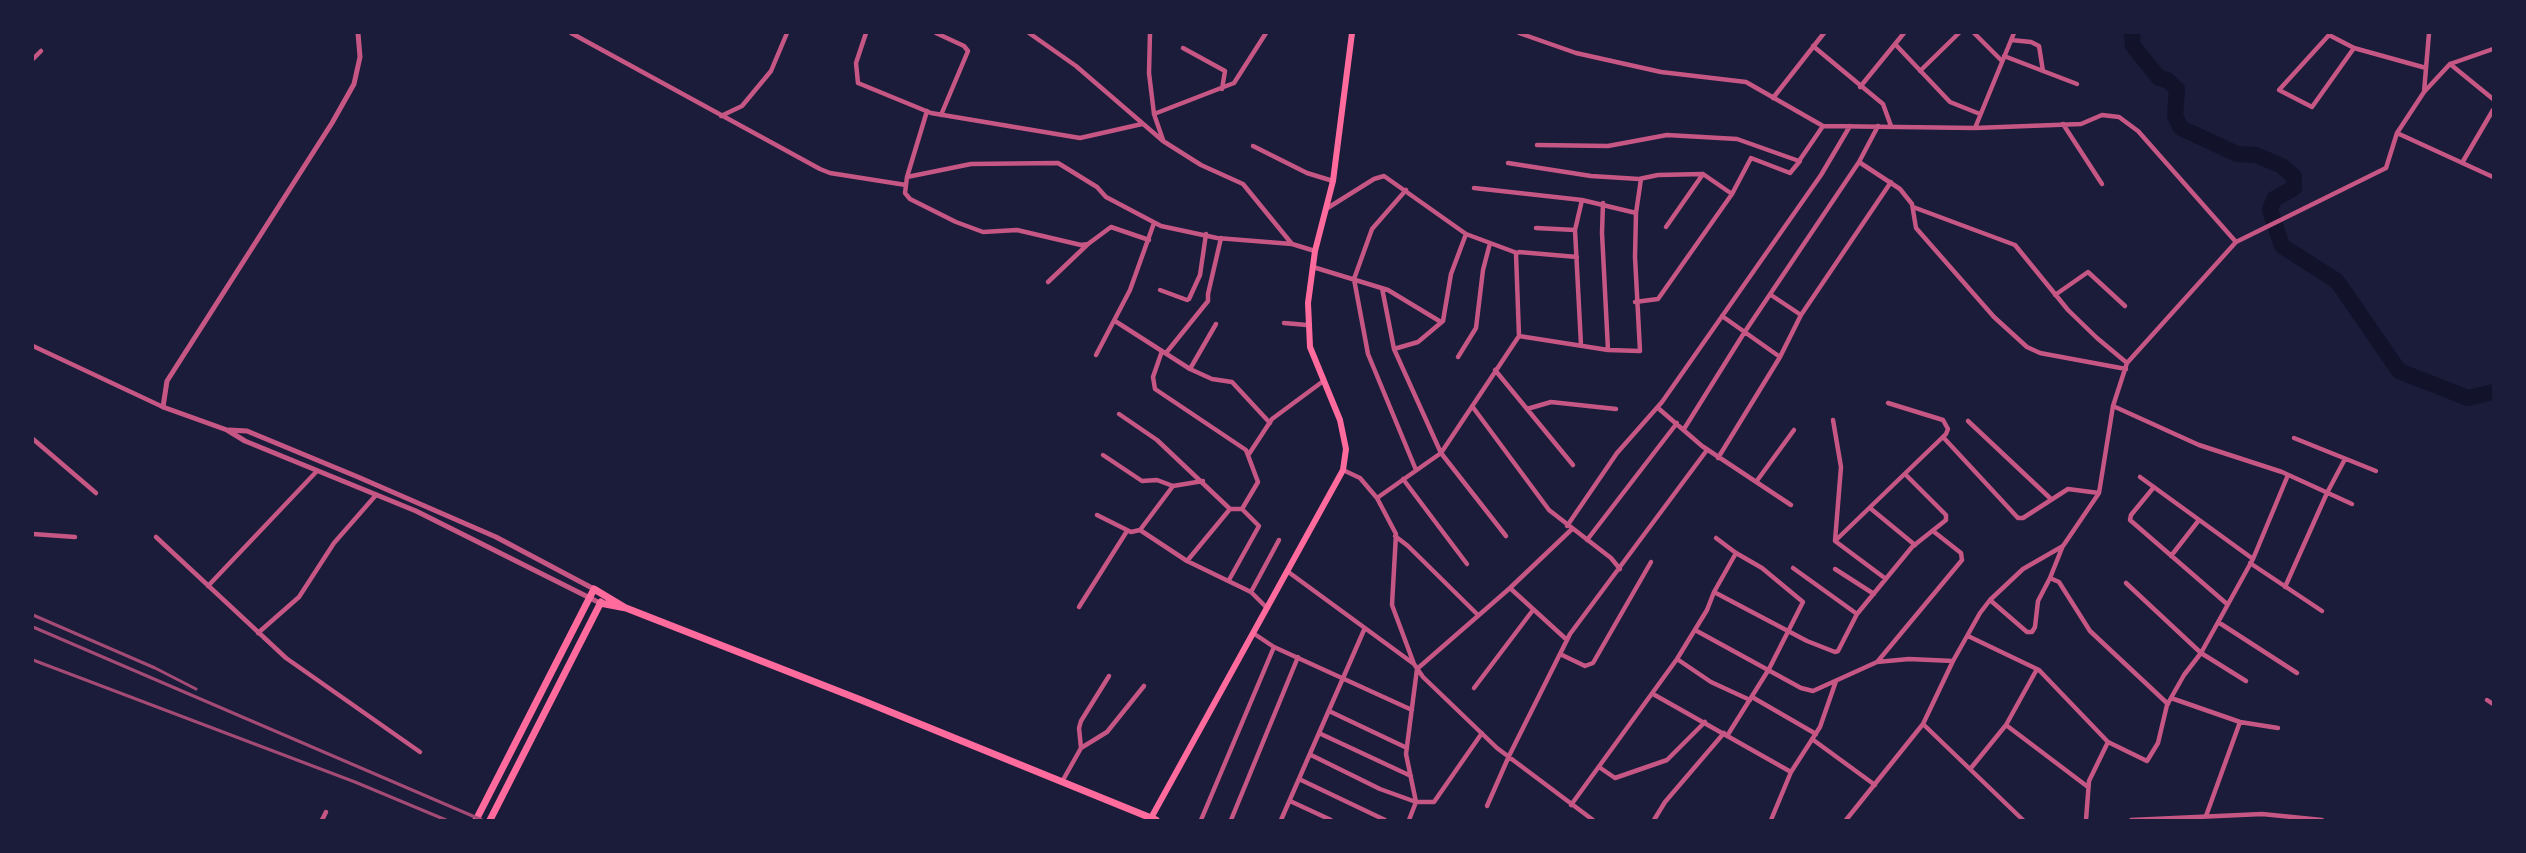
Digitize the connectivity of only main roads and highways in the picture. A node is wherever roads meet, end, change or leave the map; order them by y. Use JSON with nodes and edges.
{"nodes":[{"id":1,"x":1352,"y":33,"type":"edge"},
{"id":2,"x":605,"y":594,"type":"junction"},
{"id":3,"x":600,"y":603,"type":"junction"},
{"id":4,"x":626,"y":608,"type":"junction"},
{"id":5,"x":1154,"y":819,"type":"edge"},
{"id":6,"x":476,"y":820,"type":"edge"},
{"id":7,"x":490,"y":820,"type":"edge"}],
"edges":[{"from":1,"to":5,"type":"main road"},
{"from":2,"to":3,"type":"main road"},
{"from":2,"to":4,"type":"main road"},
{"from":2,"to":6,"type":"main road"},
{"from":3,"to":4,"type":"main road"},
{"from":3,"to":7,"type":"main road"},
{"from":4,"to":5,"type":"main road"}]}
